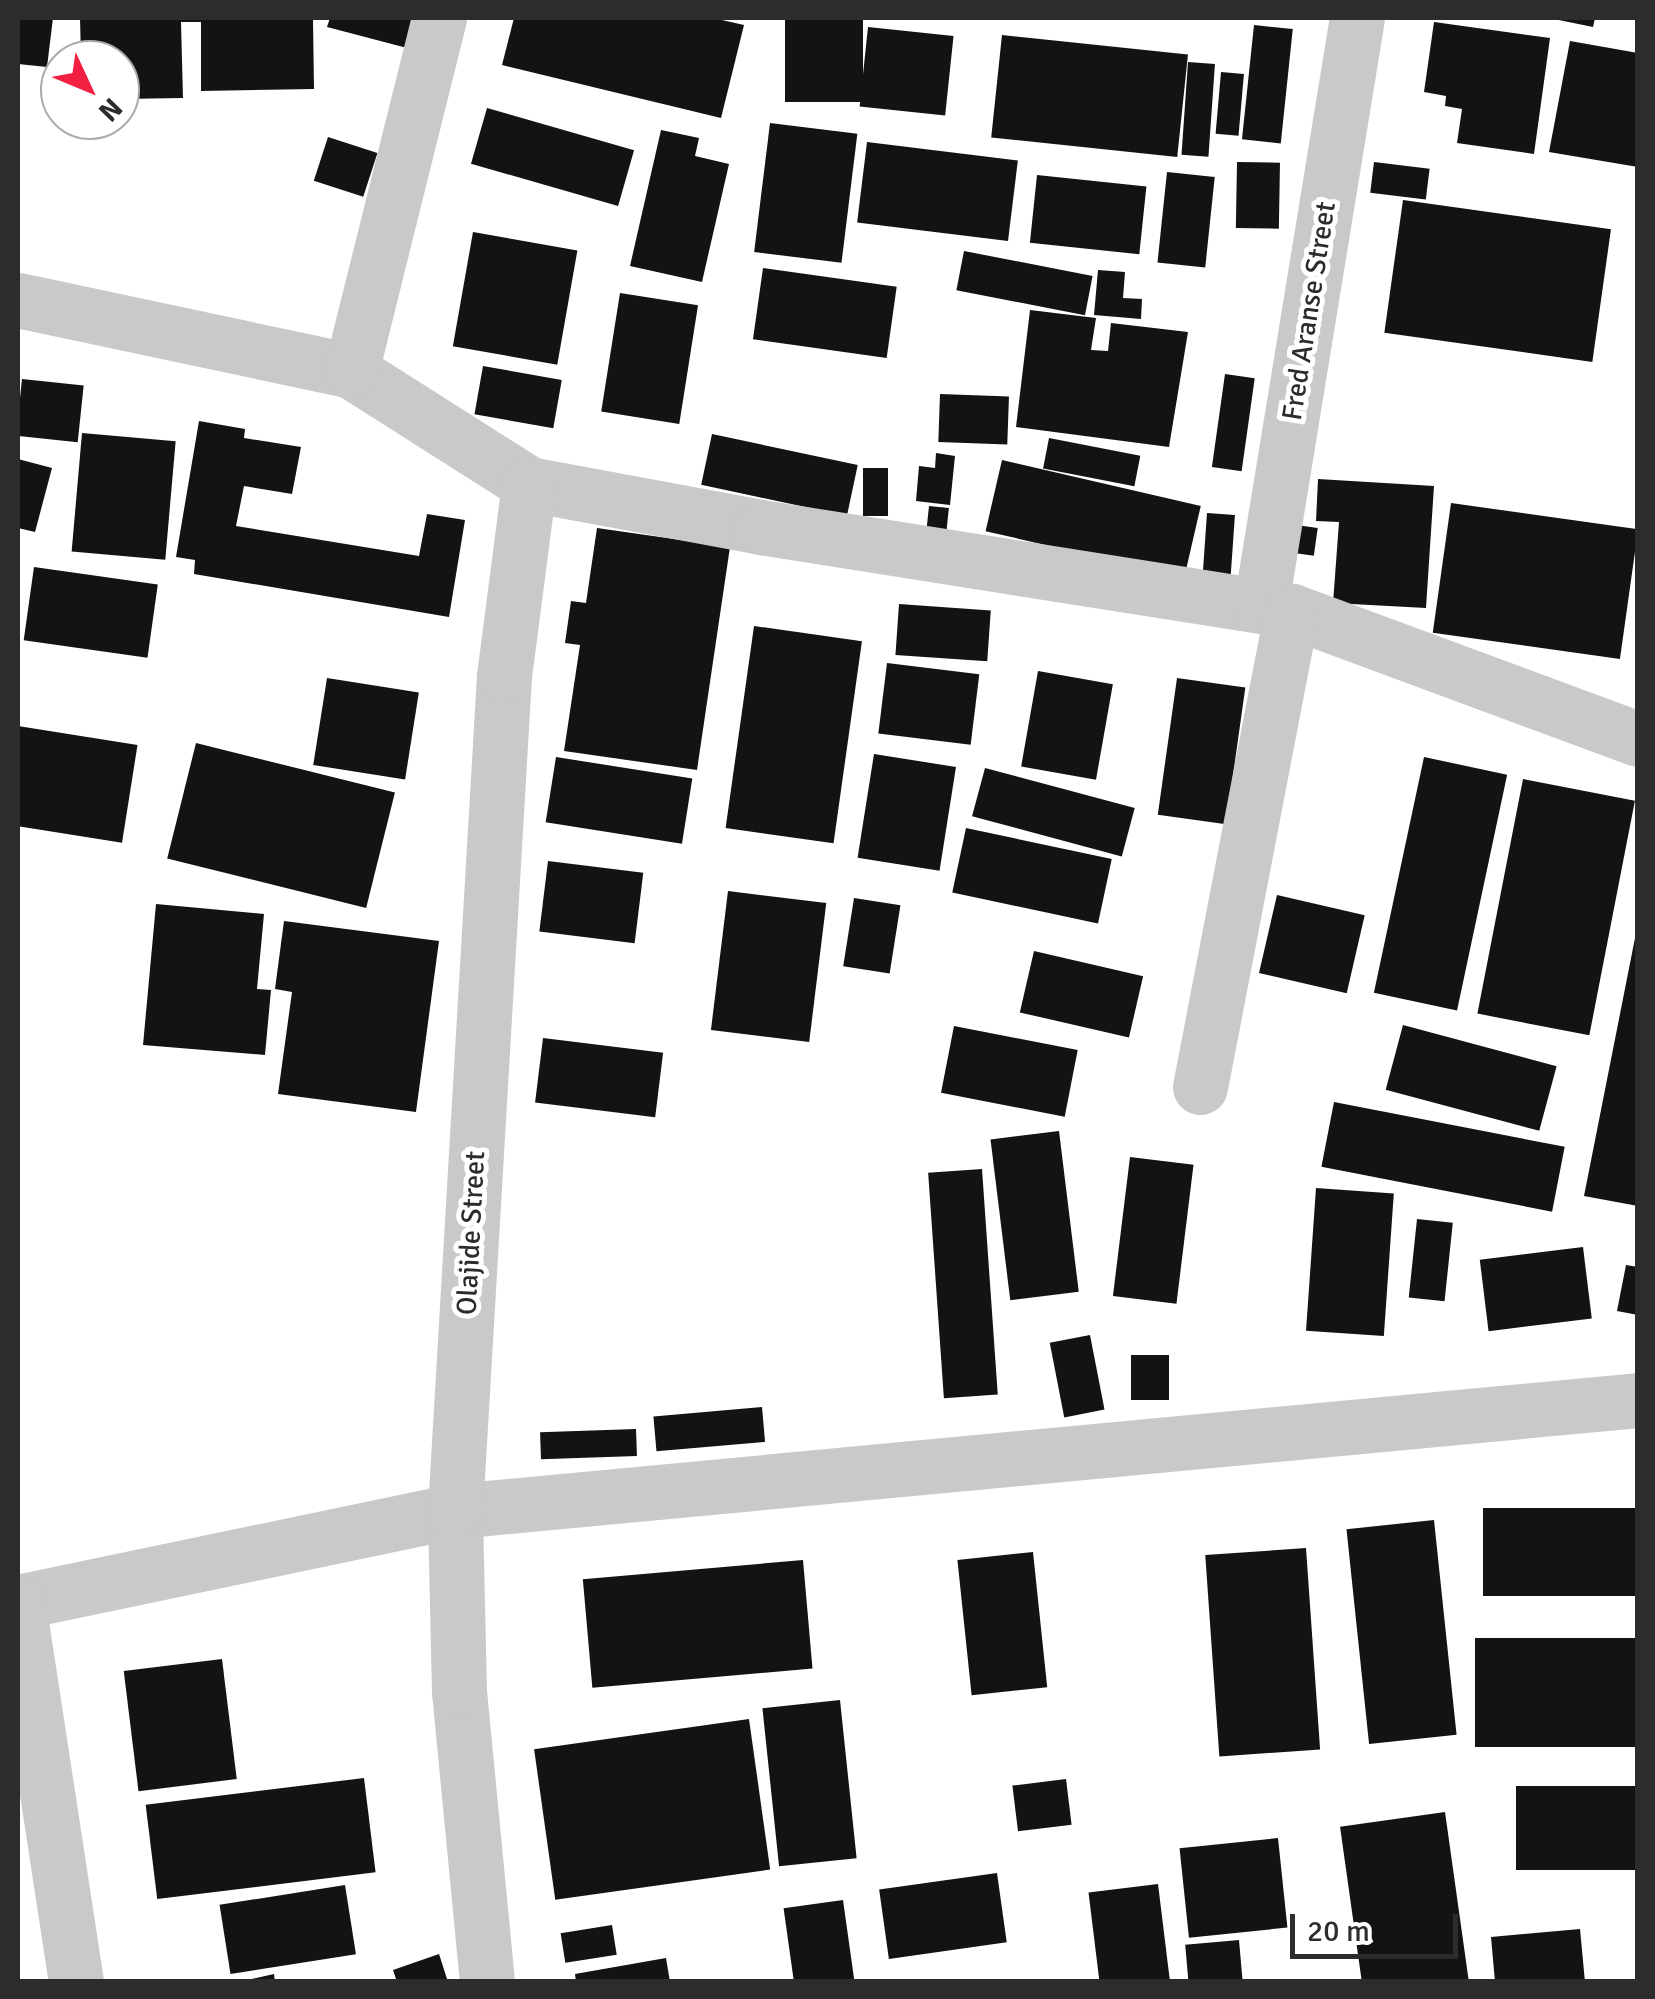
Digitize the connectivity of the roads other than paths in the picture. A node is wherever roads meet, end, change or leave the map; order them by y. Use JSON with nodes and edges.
{"nodes":[{"id":1,"x":439,"y":18,"type":"edge"},
{"id":2,"x":1357,"y":18,"type":"edge"},
{"id":3,"x":18,"y":300,"type":"edge"},
{"id":4,"x":351,"y":371,"type":"junction"},
{"id":5,"x":530,"y":484,"type":"junction"},
{"id":6,"x":1277,"y":607,"type":"junction"},
{"id":7,"x":1638,"y":740,"type":"edge"},
{"id":8,"x":1200,"y":1087,"type":"dead end"},
{"id":9,"x":1638,"y":1400,"type":"edge"},
{"id":10,"x":455,"y":1511,"type":"junction"},
{"id":11,"x":18,"y":1603,"type":"edge"},
{"id":12,"x":76,"y":1982,"type":"edge"},
{"id":13,"x":488,"y":1982,"type":"edge"}],
"edges":[{"from":1,"to":4,"type":"street"},
{"from":2,"to":6,"type":"street","name":"Fred Aranse Street"},
{"from":3,"to":4,"type":"street"},
{"from":4,"to":5,"type":"street"},
{"from":5,"to":6,"type":"street"},
{"from":5,"to":10,"type":"street","name":"Olajide Street"},
{"from":6,"to":7,"type":"street"},
{"from":6,"to":8,"type":"street","name":"Fred Aranse Street"},
{"from":9,"to":10,"type":"street"},
{"from":10,"to":11,"type":"street"},
{"from":10,"to":13,"type":"street","name":"Olajide Street"},
{"from":11,"to":12,"type":"street"}]}
